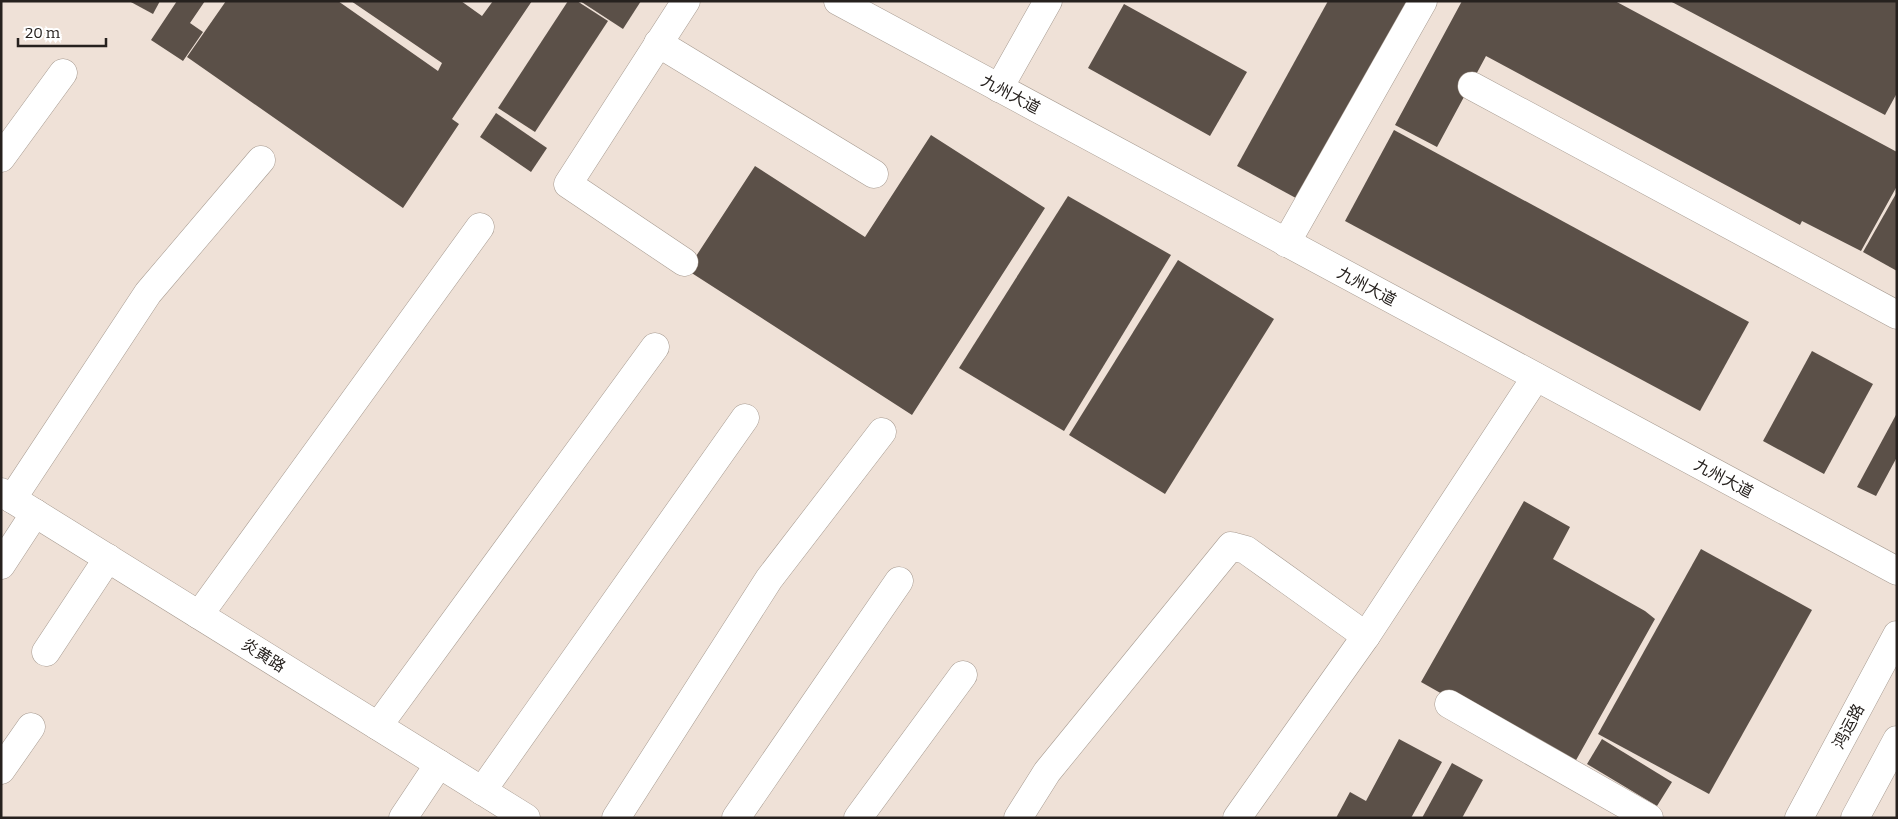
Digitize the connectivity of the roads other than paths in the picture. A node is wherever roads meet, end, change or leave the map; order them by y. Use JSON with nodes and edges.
{"nodes":[{"id":1,"x":686,"y":1,"type":"edge"},
{"id":2,"x":838,"y":1,"type":"edge"},
{"id":3,"x":1048,"y":1,"type":"edge"},
{"id":4,"x":1423,"y":1,"type":"edge"},
{"id":5,"x":658,"y":44,"type":"junction"},
{"id":6,"x":63,"y":73,"type":"dead end"},
{"id":7,"x":1472,"y":86,"type":"dead end"},
{"id":8,"x":999,"y":88,"type":"junction"},
{"id":9,"x":1,"y":158,"type":"edge"},
{"id":10,"x":261,"y":160,"type":"dead end"},
{"id":11,"x":874,"y":174,"type":"dead end"},
{"id":12,"x":480,"y":227,"type":"dead end"},
{"id":13,"x":1286,"y":243,"type":"junction"},
{"id":14,"x":684,"y":262,"type":"dead end"},
{"id":15,"x":1897,"y":315,"type":"edge"},
{"id":16,"x":655,"y":347,"type":"dead end"},
{"id":17,"x":1536,"y":377,"type":"junction"},
{"id":18,"x":745,"y":418,"type":"dead end"},
{"id":19,"x":882,"y":432,"type":"dead end"},
{"id":20,"x":7,"y":495,"type":"edge"},
{"id":21,"x":35,"y":513,"type":"junction"},
{"id":22,"x":108,"y":558,"type":"junction"},
{"id":23,"x":1,"y":565,"type":"edge"},
{"id":24,"x":1897,"y":571,"type":"edge"},
{"id":25,"x":899,"y":581,"type":"dead end"},
{"id":26,"x":199,"y":614,"type":"junction"},
{"id":27,"x":1897,"y":635,"type":"edge"},
{"id":28,"x":1366,"y":636,"type":"junction"},
{"id":29,"x":46,"y":652,"type":"dead end"},
{"id":30,"x":963,"y":676,"type":"dead end"},
{"id":31,"x":1449,"y":704,"type":"dead end"},
{"id":32,"x":378,"y":726,"type":"junction"},
{"id":33,"x":30,"y":727,"type":"dead end"},
{"id":34,"x":1897,"y":740,"type":"edge"},
{"id":35,"x":439,"y":764,"type":"junction"},
{"id":36,"x":1,"y":770,"type":"edge"},
{"id":37,"x":482,"y":791,"type":"junction"},
{"id":38,"x":403,"y":818,"type":"edge"},
{"id":39,"x":526,"y":818,"type":"edge"},
{"id":40,"x":616,"y":818,"type":"edge"},
{"id":41,"x":736,"y":818,"type":"edge"},
{"id":42,"x":858,"y":818,"type":"edge"},
{"id":43,"x":1018,"y":818,"type":"edge"},
{"id":44,"x":1237,"y":818,"type":"edge"},
{"id":45,"x":1649,"y":818,"type":"edge"},
{"id":46,"x":1799,"y":818,"type":"edge"},
{"id":47,"x":1855,"y":818,"type":"edge"}],
"edges":[{"from":1,"to":5,"type":"street"},
{"from":2,"to":8,"type":"street","name":"九州大道"},
{"from":3,"to":8,"type":"street"},
{"from":4,"to":13,"type":"street"},
{"from":5,"to":11,"type":"street"},
{"from":5,"to":14,"type":"street"},
{"from":6,"to":9,"type":"street"},
{"from":7,"to":15,"type":"street"},
{"from":8,"to":13,"type":"street","name":"九州大道"},
{"from":10,"to":20,"type":"street"},
{"from":12,"to":26,"type":"street"},
{"from":13,"to":17,"type":"street","name":"九州大道"},
{"from":16,"to":32,"type":"street"},
{"from":17,"to":24,"type":"street","name":"九州大道"},
{"from":17,"to":28,"type":"street"},
{"from":18,"to":37,"type":"street"},
{"from":19,"to":40,"type":"street"},
{"from":20,"to":21,"type":"street","name":"炎黄路"},
{"from":21,"to":22,"type":"street","name":"炎黄路"},
{"from":21,"to":23,"type":"street"},
{"from":22,"to":26,"type":"street","name":"炎黄路"},
{"from":22,"to":29,"type":"street"},
{"from":25,"to":41,"type":"street"},
{"from":26,"to":32,"type":"street","name":"炎黄路"},
{"from":27,"to":46,"type":"street","name":"鸿运路"},
{"from":28,"to":43,"type":"street"},
{"from":28,"to":44,"type":"street"},
{"from":30,"to":42,"type":"street"},
{"from":31,"to":45,"type":"street"},
{"from":32,"to":35,"type":"street","name":"炎黄路"},
{"from":33,"to":36,"type":"street"},
{"from":34,"to":47,"type":"street"},
{"from":35,"to":37,"type":"street","name":"炎黄路"},
{"from":35,"to":38,"type":"street"},
{"from":37,"to":39,"type":"street","name":"炎黄路"}]}
